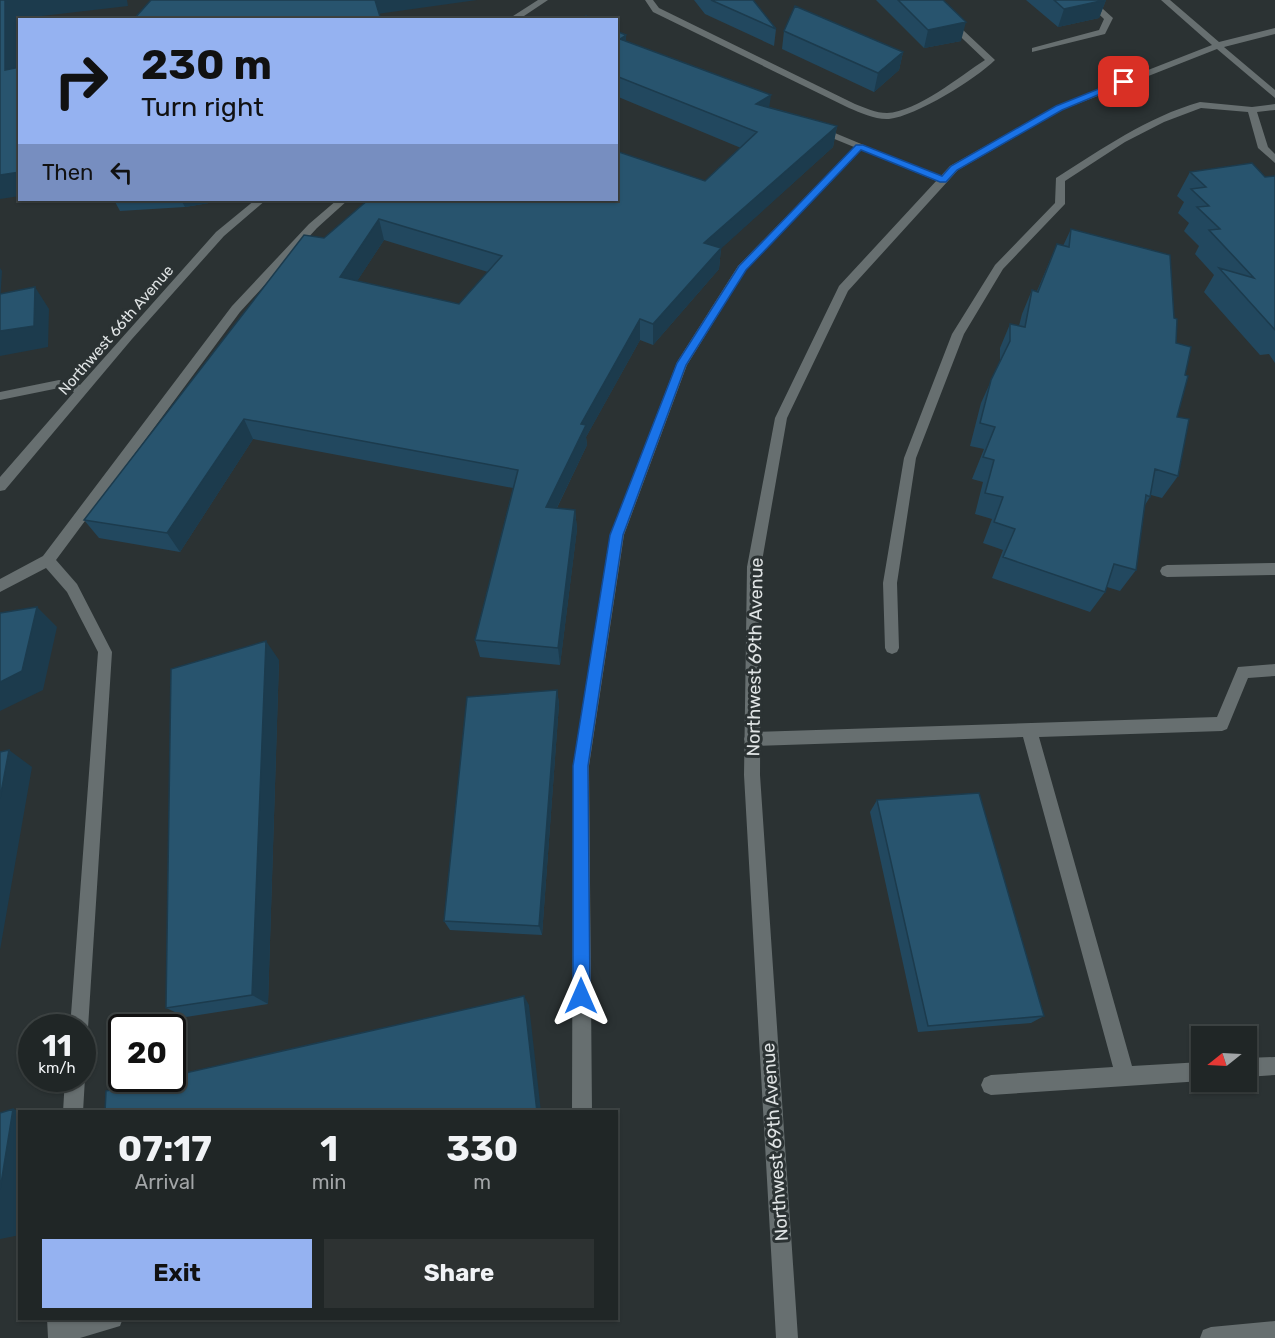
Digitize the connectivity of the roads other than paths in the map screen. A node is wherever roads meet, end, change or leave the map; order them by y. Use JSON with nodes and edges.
{"nodes":[{"id":1,"x":544,"y":0,"type":"edge"},
{"id":2,"x":649,"y":0,"type":"edge"},
{"id":3,"x":926,"y":0,"type":"edge"},
{"id":4,"x":1088,"y":0,"type":"edge"},
{"id":5,"x":1165,"y":0,"type":"edge"},
{"id":6,"x":514,"y":18,"type":"edge"},
{"id":7,"x":1275,"y":31,"type":"edge"},
{"id":8,"x":1220,"y":45,"type":"junction"},
{"id":9,"x":1035,"y":50,"type":"dead end"},
{"id":10,"x":1275,"y":94,"type":"edge"},
{"id":11,"x":1275,"y":106,"type":"edge"},
{"id":12,"x":1252,"y":110,"type":"junction"},
{"id":13,"x":806,"y":124,"type":"edge"},
{"id":14,"x":860,"y":147,"type":"junction"},
{"id":15,"x":1275,"y":160,"type":"edge"},
{"id":16,"x":943,"y":180,"type":"junction"},
{"id":17,"x":260,"y":201,"type":"edge"},
{"id":18,"x":342,"y":201,"type":"edge"},
{"id":19,"x":84,"y":390,"type":"junction"},
{"id":20,"x":0,"y":396,"type":"edge"},
{"id":21,"x":0,"y":486,"type":"edge"},
{"id":22,"x":48,"y":560,"type":"junction"},
{"id":23,"x":1275,"y":569,"type":"edge"},
{"id":24,"x":1167,"y":571,"type":"dead end"},
{"id":25,"x":0,"y":586,"type":"edge"},
{"id":26,"x":892,"y":648,"type":"dead end"},
{"id":27,"x":1275,"y":670,"type":"edge"},
{"id":28,"x":1029,"y":730,"type":"junction"},
{"id":29,"x":752,"y":739,"type":"junction"},
{"id":30,"x":80,"y":1014,"type":"edge"},
{"id":31,"x":1275,"y":1066,"type":"edge"},
{"id":32,"x":1257,"y":1067,"type":"edge"},
{"id":33,"x":1191,"y":1072,"type":"edge"},
{"id":34,"x":1125,"y":1076,"type":"junction"},
{"id":35,"x":991,"y":1085,"type":"dead end"},
{"id":36,"x":74,"y":1092,"type":"edge"},
{"id":37,"x":73,"y":1110,"type":"edge"},
{"id":38,"x":582,"y":1110,"type":"edge"},
{"id":39,"x":104,"y":1320,"type":"edge"},
{"id":40,"x":53,"y":1332,"type":"edge"},
{"id":41,"x":1275,"y":1332,"type":"edge"},
{"id":42,"x":787,"y":1338,"type":"edge"},
{"id":43,"x":1210,"y":1338,"type":"edge"}],
"edges":[{"from":1,"to":6,"type":"street"},
{"from":2,"to":3,"type":"street"},
{"from":4,"to":9,"type":"street"},
{"from":5,"to":8,"type":"street"},
{"from":7,"to":8,"type":"street","name":"Northwest 69th Avenue"},
{"from":8,"to":10,"type":"street"},
{"from":8,"to":16,"type":"street","name":"Northwest 69th Avenue"},
{"from":11,"to":12,"type":"street"},
{"from":12,"to":15,"type":"street"},
{"from":12,"to":26,"type":"street"},
{"from":13,"to":14,"type":"street"},
{"from":14,"to":16,"type":"street"},
{"from":14,"to":38,"type":"street"},
{"from":16,"to":29,"type":"street","name":"Northwest 69th Avenue"},
{"from":17,"to":19,"type":"street","name":"Northwest 66th Avenue"},
{"from":18,"to":22,"type":"street"},
{"from":19,"to":20,"type":"street"},
{"from":19,"to":21,"type":"street","name":"Northwest 66th Avenue"},
{"from":22,"to":25,"type":"street"},
{"from":22,"to":30,"type":"street"},
{"from":23,"to":24,"type":"street"},
{"from":27,"to":28,"type":"street"},
{"from":28,"to":29,"type":"street"},
{"from":28,"to":34,"type":"street"},
{"from":29,"to":42,"type":"street","name":"Northwest 69th Avenue"},
{"from":31,"to":32,"type":"street"},
{"from":33,"to":34,"type":"street"},
{"from":34,"to":35,"type":"street"},
{"from":36,"to":37,"type":"street"},
{"from":39,"to":40,"type":"street"},
{"from":41,"to":43,"type":"street"}]}
